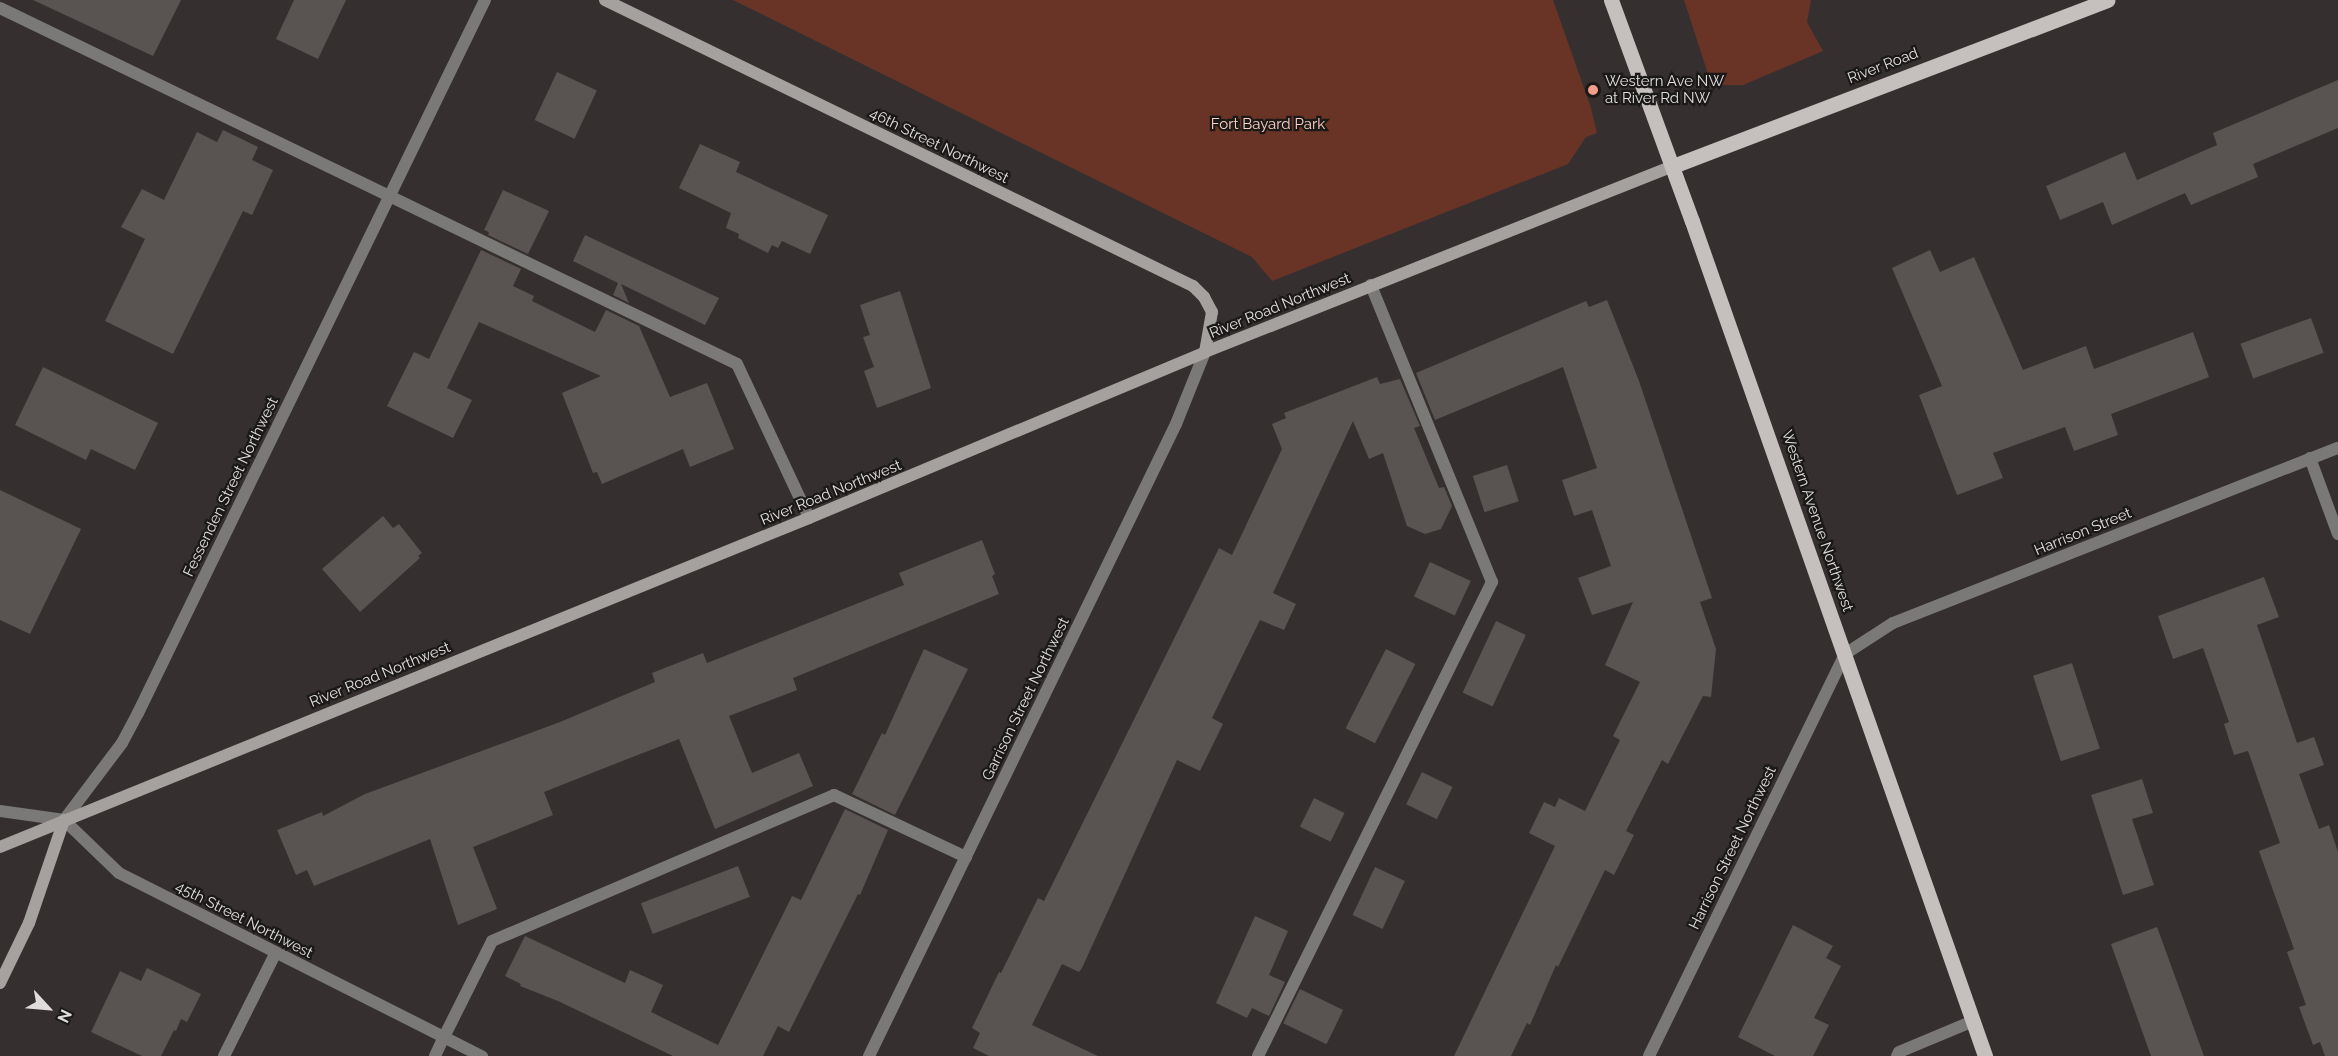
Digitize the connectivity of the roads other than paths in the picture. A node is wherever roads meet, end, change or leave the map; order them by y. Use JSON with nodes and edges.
{"nodes":[{"id":1,"x":485,"y":0,"type":"edge"},
{"id":2,"x":605,"y":0,"type":"edge"},
{"id":3,"x":1611,"y":0,"type":"edge"},
{"id":4,"x":2107,"y":0,"type":"edge"},
{"id":5,"x":2088,"y":4,"type":"edge"},
{"id":6,"x":0,"y":8,"type":"edge"},
{"id":7,"x":1672,"y":166,"type":"junction"},
{"id":8,"x":389,"y":198,"type":"junction"},
{"id":9,"x":1371,"y":285,"type":"junction"},
{"id":10,"x":1205,"y":352,"type":"junction"},
{"id":11,"x":2338,"y":448,"type":"edge"},
{"id":12,"x":2310,"y":458,"type":"junction"},
{"id":13,"x":809,"y":518,"type":"junction"},
{"id":14,"x":2338,"y":534,"type":"edge"},
{"id":15,"x":1845,"y":654,"type":"junction"},
{"id":16,"x":0,"y":811,"type":"edge"},
{"id":17,"x":64,"y":820,"type":"junction"},
{"id":18,"x":0,"y":847,"type":"edge"},
{"id":19,"x":966,"y":857,"type":"junction"},
{"id":20,"x":275,"y":954,"type":"junction"},
{"id":21,"x":0,"y":983,"type":"edge"},
{"id":22,"x":1972,"y":1021,"type":"junction"},
{"id":23,"x":444,"y":1037,"type":"junction"},
{"id":24,"x":224,"y":1056,"type":"edge"},
{"id":25,"x":435,"y":1056,"type":"edge"},
{"id":26,"x":482,"y":1056,"type":"edge"},
{"id":27,"x":869,"y":1056,"type":"edge"},
{"id":28,"x":1257,"y":1056,"type":"edge"},
{"id":29,"x":1649,"y":1056,"type":"edge"},
{"id":30,"x":1897,"y":1056,"type":"edge"},
{"id":31,"x":1985,"y":1056,"type":"edge"}],
"edges":[{"from":1,"to":8,"type":"street","name":"Fessenden Street Northwest"},
{"from":2,"to":10,"type":"main road","name":"46th Street Northwest"},
{"from":3,"to":7,"type":"main road","name":"Western Avenue Northwest"},
{"from":4,"to":5,"type":"main road","name":"River Road"},
{"from":5,"to":7,"type":"main road","name":"River Road"},
{"from":6,"to":8,"type":"street"},
{"from":7,"to":9,"type":"main road","name":"River Road Northwest"},
{"from":7,"to":15,"type":"main road","name":"Western Avenue Northwest"},
{"from":8,"to":13,"type":"street"},
{"from":8,"to":17,"type":"street","name":"Fessenden Street Northwest"},
{"from":9,"to":10,"type":"main road","name":"River Road Northwest"},
{"from":9,"to":28,"type":"street"},
{"from":10,"to":13,"type":"main road","name":"River Road Northwest"},
{"from":10,"to":19,"type":"street","name":"Garrison Street Northwest"},
{"from":11,"to":12,"type":"street","name":"Harrison Street"},
{"from":12,"to":14,"type":"street"},
{"from":12,"to":15,"type":"street","name":"Harrison Street"},
{"from":13,"to":17,"type":"main road","name":"River Road Northwest"},
{"from":15,"to":22,"type":"main road","name":"Western Avenue Northwest"},
{"from":15,"to":29,"type":"street","name":"Harrison Street Northwest"},
{"from":16,"to":17,"type":"street"},
{"from":17,"to":18,"type":"main road","name":"River Road Northwest"},
{"from":17,"to":20,"type":"street","name":"45th Street Northwest"},
{"from":17,"to":21,"type":"main road","name":"Fessenden Street Northwest"},
{"from":19,"to":23,"type":"street"},
{"from":19,"to":27,"type":"street","name":"Garrison Street Northwest"},
{"from":20,"to":23,"type":"street","name":"45th Street Northwest"},
{"from":20,"to":24,"type":"street"},
{"from":22,"to":30,"type":"street"},
{"from":22,"to":31,"type":"main road","name":"Western Avenue Northwest"},
{"from":23,"to":25,"type":"street"},
{"from":23,"to":26,"type":"street","name":"45th Street Northwest"}]}
